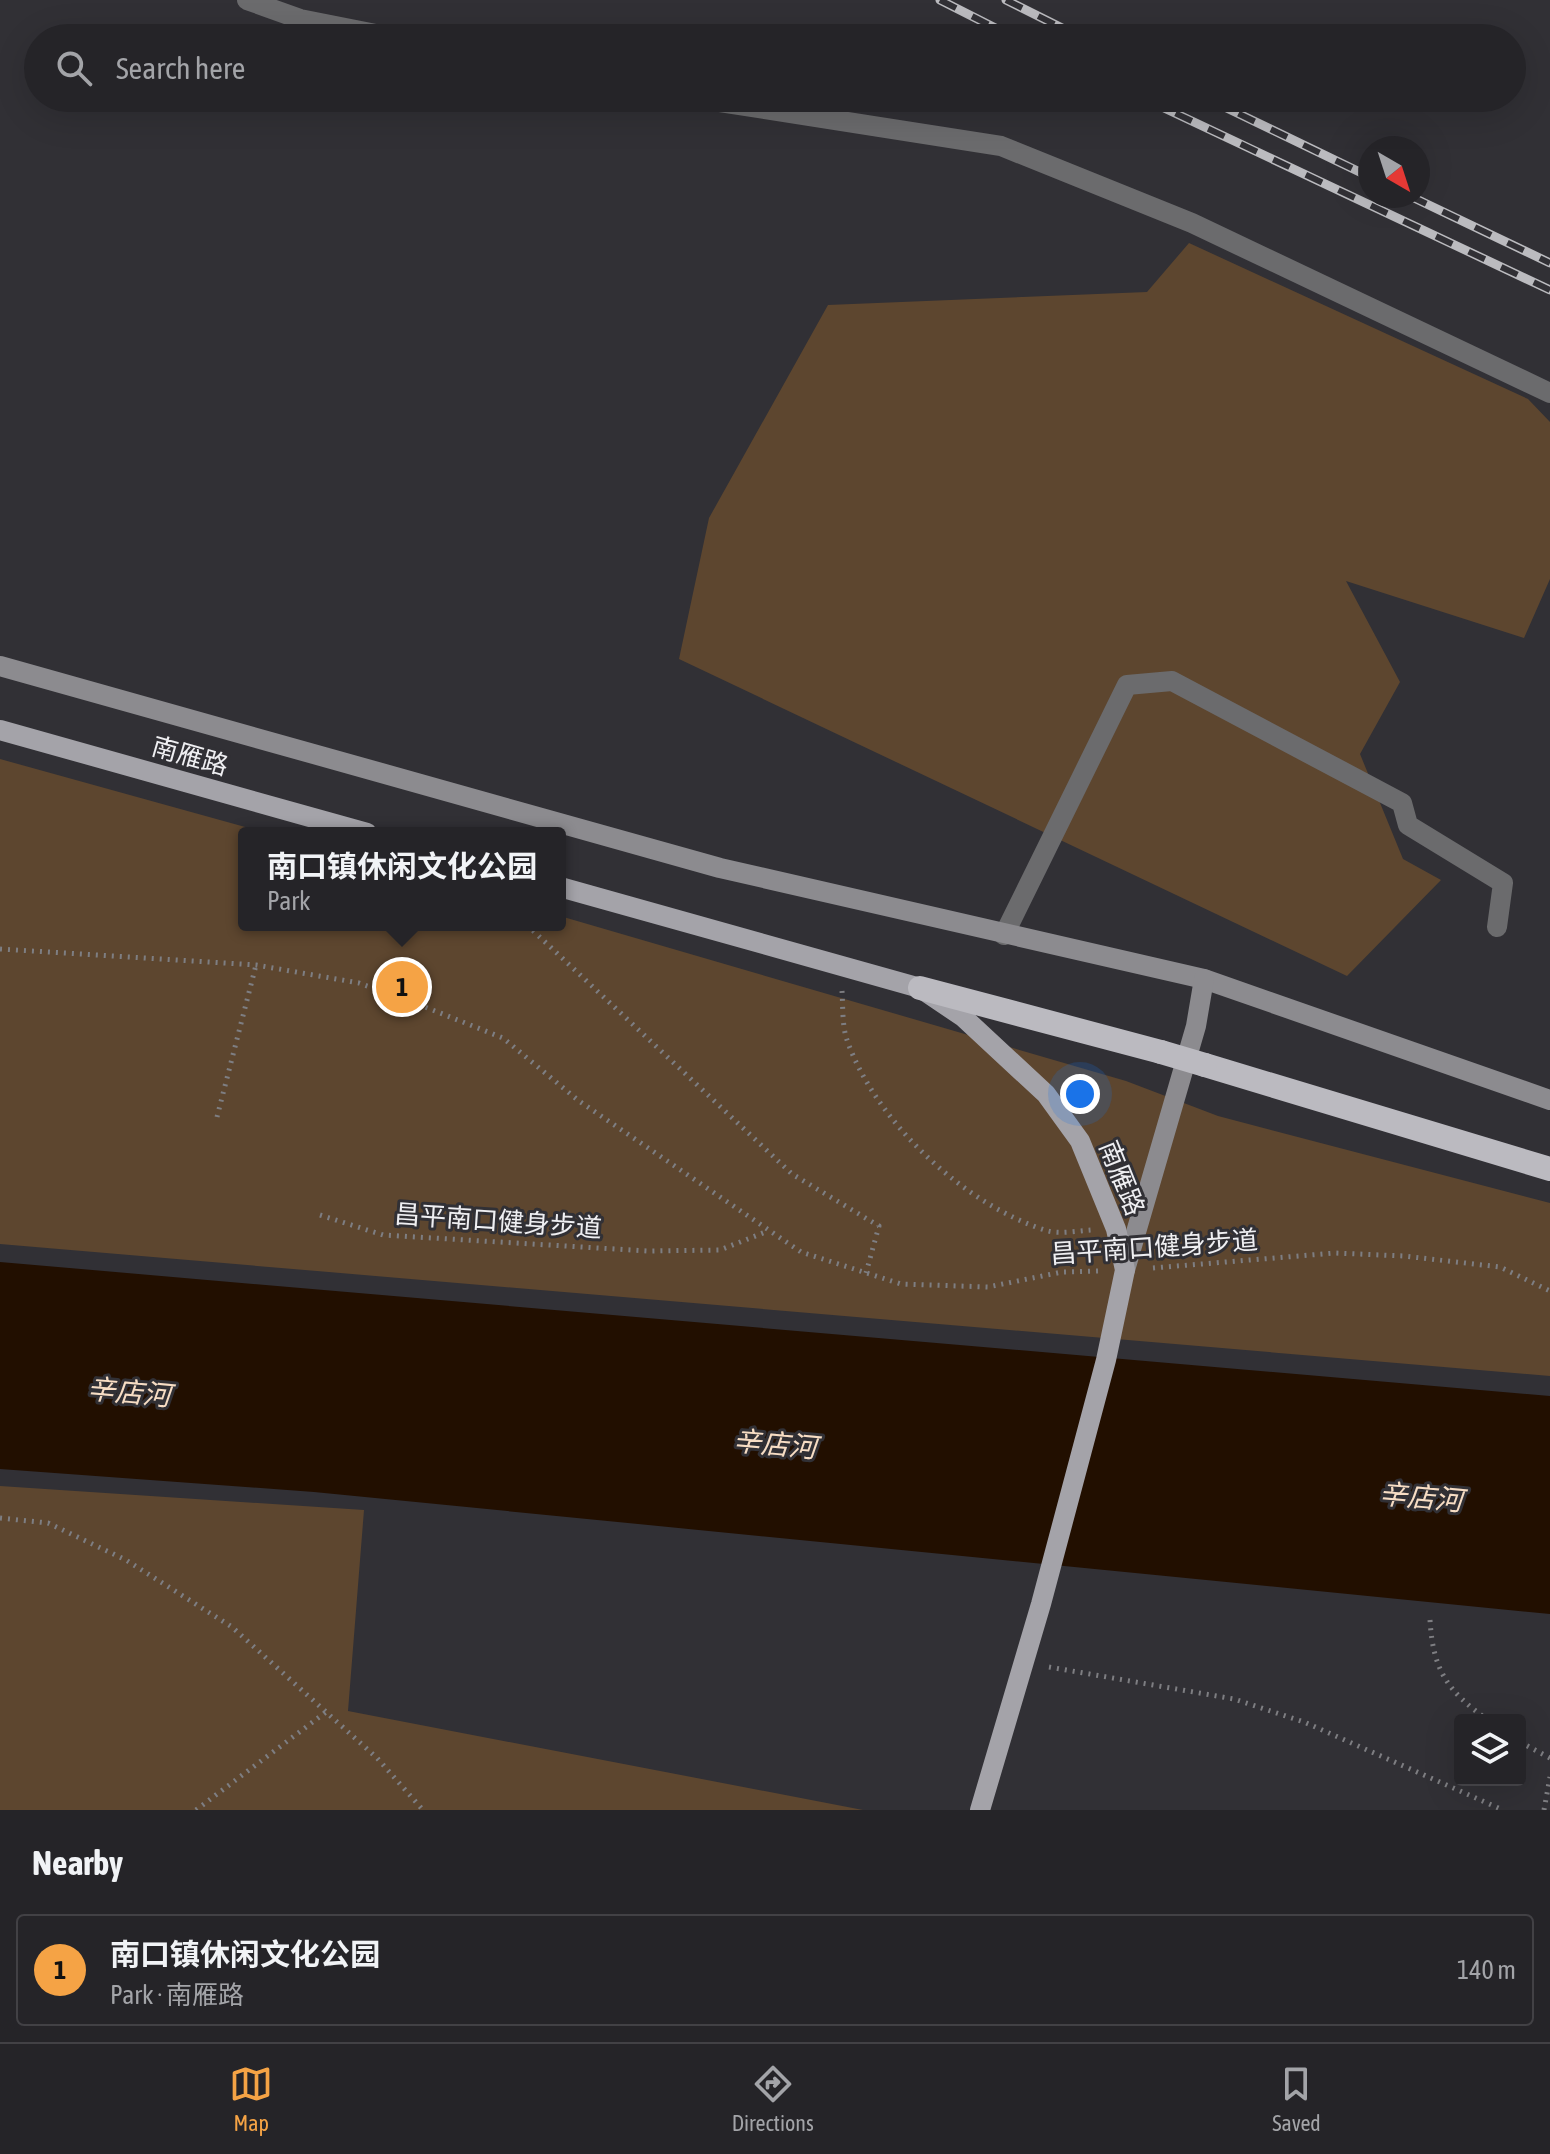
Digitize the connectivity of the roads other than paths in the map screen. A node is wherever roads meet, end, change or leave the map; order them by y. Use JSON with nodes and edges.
{"nodes":[{"id":1,"x":247,"y":0,"type":"edge"},
{"id":2,"x":325,"y":24,"type":"edge"},
{"id":3,"x":784,"y":112,"type":"edge"},
{"id":4,"x":1550,"y":393,"type":"edge"},
{"id":5,"x":0,"y":666,"type":"edge"},
{"id":6,"x":0,"y":730,"type":"edge"},
{"id":7,"x":346,"y":827,"type":"edge"},
{"id":8,"x":566,"y":889,"type":"edge"},
{"id":9,"x":1497,"y":927,"type":"dead end"},
{"id":10,"x":1004,"y":935,"type":"junction"},
{"id":11,"x":1204,"y":979,"type":"junction"},
{"id":12,"x":920,"y":988,"type":"junction"},
{"id":13,"x":1550,"y":1100,"type":"edge"},
{"id":14,"x":1550,"y":1169,"type":"edge"},
{"id":15,"x":1125,"y":1270,"type":"junction"},
{"id":16,"x":980,"y":1810,"type":"edge"}],
"edges":[{"from":1,"to":2,"type":"street"},
{"from":3,"to":4,"type":"street"},
{"from":5,"to":10,"type":"street"},
{"from":6,"to":7,"type":"main road","name":"南雁路"},
{"from":8,"to":12,"type":"main road","name":"南雁路"},
{"from":9,"to":10,"type":"street"},
{"from":10,"to":11,"type":"street"},
{"from":11,"to":13,"type":"street"},
{"from":11,"to":15,"type":"street"},
{"from":12,"to":14,"type":"highway","bridge":true},
{"from":12,"to":15,"type":"main road","name":"南雁路"},
{"from":15,"to":16,"type":"main road","name":"南雁路"}]}
